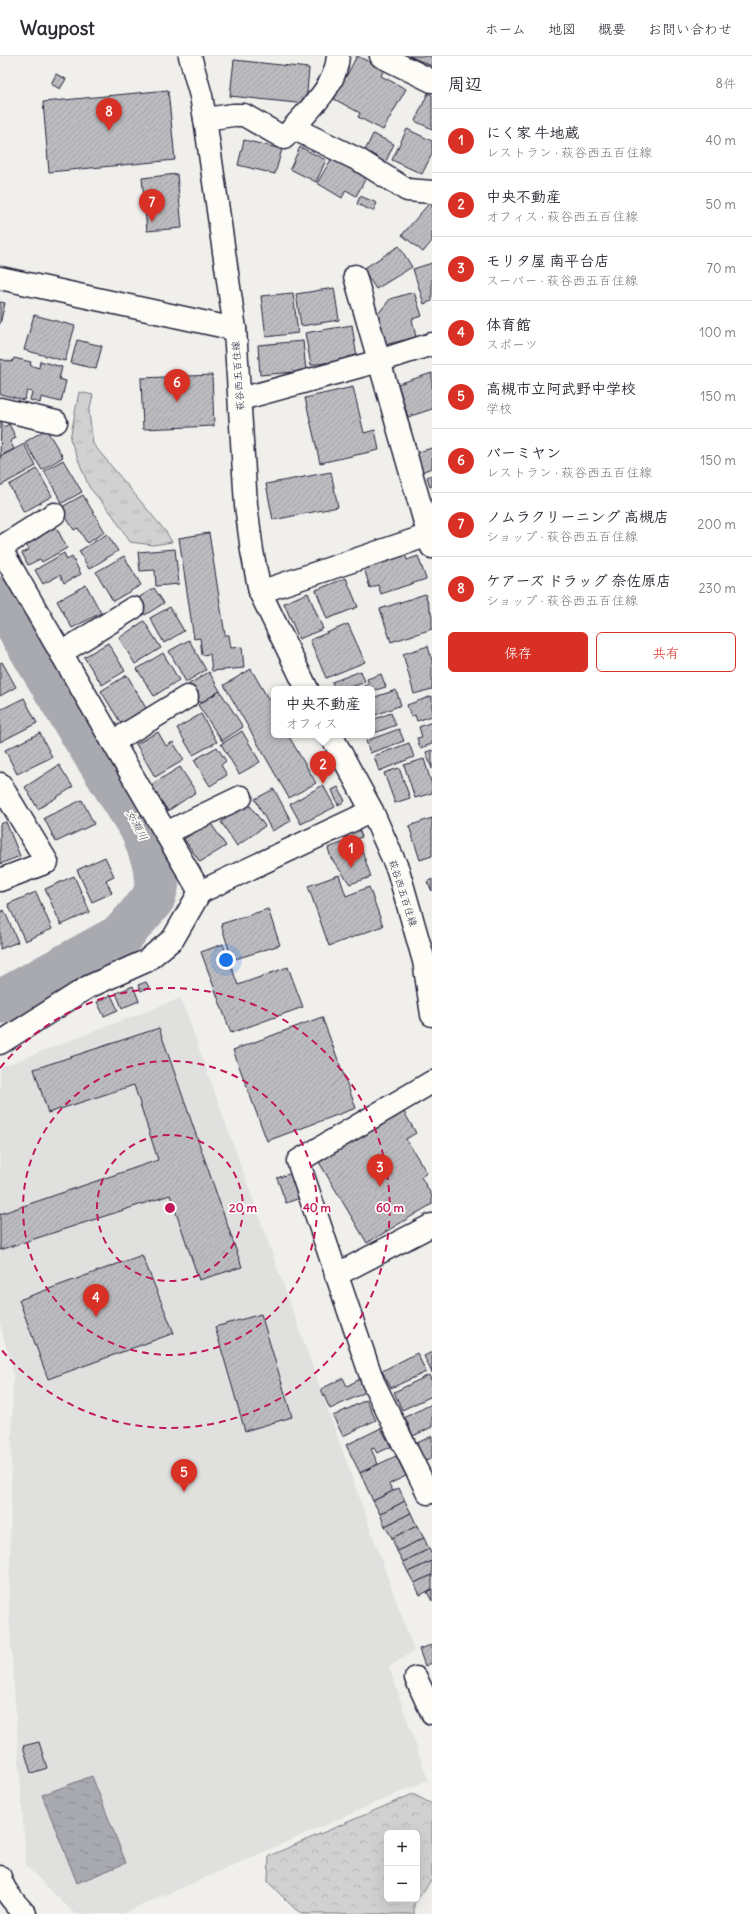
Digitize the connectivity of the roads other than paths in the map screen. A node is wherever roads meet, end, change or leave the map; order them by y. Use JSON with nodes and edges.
{"nodes":[{"id":1,"x":190,"y":56,"type":"edge"},
{"id":2,"x":338,"y":56,"type":"edge"},
{"id":3,"x":381,"y":56,"type":"edge"},
{"id":4,"x":432,"y":81,"type":"edge"},
{"id":5,"x":205,"y":119,"type":"junction"},
{"id":6,"x":293,"y":128,"type":"junction"},
{"id":7,"x":432,"y":192,"type":"edge"},
{"id":8,"x":355,"y":276,"type":"dead end"},
{"id":9,"x":0,"y":278,"type":"edge"},
{"id":10,"x":235,"y":329,"type":"junction"},
{"id":11,"x":432,"y":344,"type":"edge"},
{"id":12,"x":379,"y":361,"type":"junction"},
{"id":13,"x":241,"y":399,"type":"junction"},
{"id":14,"x":0,"y":409,"type":"edge"},
{"id":15,"x":56,"y":422,"type":"dead end"},
{"id":16,"x":54,"y":514,"type":"dead end"},
{"id":17,"x":431,"y":539,"type":"edge"},
{"id":18,"x":0,"y":548,"type":"edge"},
{"id":19,"x":260,"y":592,"type":"junction"},
{"id":20,"x":133,"y":608,"type":"dead end"},
{"id":21,"x":61,"y":653,"type":"junction"},
{"id":22,"x":306,"y":686,"type":"edge"},
{"id":23,"x":187,"y":697,"type":"dead end"},
{"id":24,"x":333,"y":738,"type":"edge"},
{"id":25,"x":113,"y":742,"type":"junction"},
{"id":26,"x":0,"y":784,"type":"edge"},
{"id":27,"x":241,"y":797,"type":"dead end"},
{"id":28,"x":372,"y":811,"type":"junction"},
{"id":29,"x":166,"y":833,"type":"junction"},
{"id":30,"x":0,"y":880,"type":"edge"},
{"id":31,"x":200,"y":892,"type":"junction"},
{"id":32,"x":428,"y":961,"type":"edge"},
{"id":33,"x":432,"y":1015,"type":"edge"},
{"id":34,"x":0,"y":1043,"type":"edge"},
{"id":35,"x":432,"y":1082,"type":"edge"},
{"id":36,"x":432,"y":1225,"type":"edge"},
{"id":37,"x":336,"y":1275,"type":"junction"},
{"id":38,"x":430,"y":1496,"type":"edge"},
{"id":39,"x":416,"y":1678,"type":"dead end"},
{"id":40,"x":432,"y":1713,"type":"edge"},
{"id":41,"x":0,"y":1877,"type":"edge"},
{"id":42,"x":25,"y":1914,"type":"edge"}],
"edges":[{"from":1,"to":5,"type":"street","name":"萩谷西五百住線"},
{"from":2,"to":6,"type":"street"},
{"from":3,"to":4,"type":"street"},
{"from":5,"to":6,"type":"street"},
{"from":5,"to":10,"type":"street","name":"萩谷西五百住線"},
{"from":6,"to":7,"type":"street"},
{"from":8,"to":12,"type":"street"},
{"from":9,"to":10,"type":"street"},
{"from":10,"to":13,"type":"street","name":"萩谷西五百住線"},
{"from":11,"to":12,"type":"street"},
{"from":12,"to":13,"type":"street"},
{"from":12,"to":17,"type":"street"},
{"from":13,"to":19,"type":"street","name":"萩谷西五百住線"},
{"from":14,"to":15,"type":"street"},
{"from":16,"to":18,"type":"street"},
{"from":17,"to":19,"type":"street"},
{"from":18,"to":21,"type":"street"},
{"from":19,"to":22,"type":"street","name":"萩谷西五百住線"},
{"from":20,"to":21,"type":"street"},
{"from":21,"to":25,"type":"street"},
{"from":23,"to":25,"type":"street"},
{"from":24,"to":28,"type":"street","name":"萩谷西五百住線"},
{"from":25,"to":29,"type":"street"},
{"from":26,"to":30,"type":"street"},
{"from":27,"to":29,"type":"street"},
{"from":28,"to":31,"type":"street"},
{"from":28,"to":32,"type":"street","name":"萩谷西五百住線"},
{"from":29,"to":31,"type":"street"},
{"from":31,"to":34,"type":"street"},
{"from":32,"to":33,"type":"street","name":"萩谷西五百住線"},
{"from":35,"to":37,"type":"street"},
{"from":36,"to":37,"type":"street"},
{"from":37,"to":38,"type":"street"},
{"from":39,"to":40,"type":"street"},
{"from":41,"to":42,"type":"street"}]}
